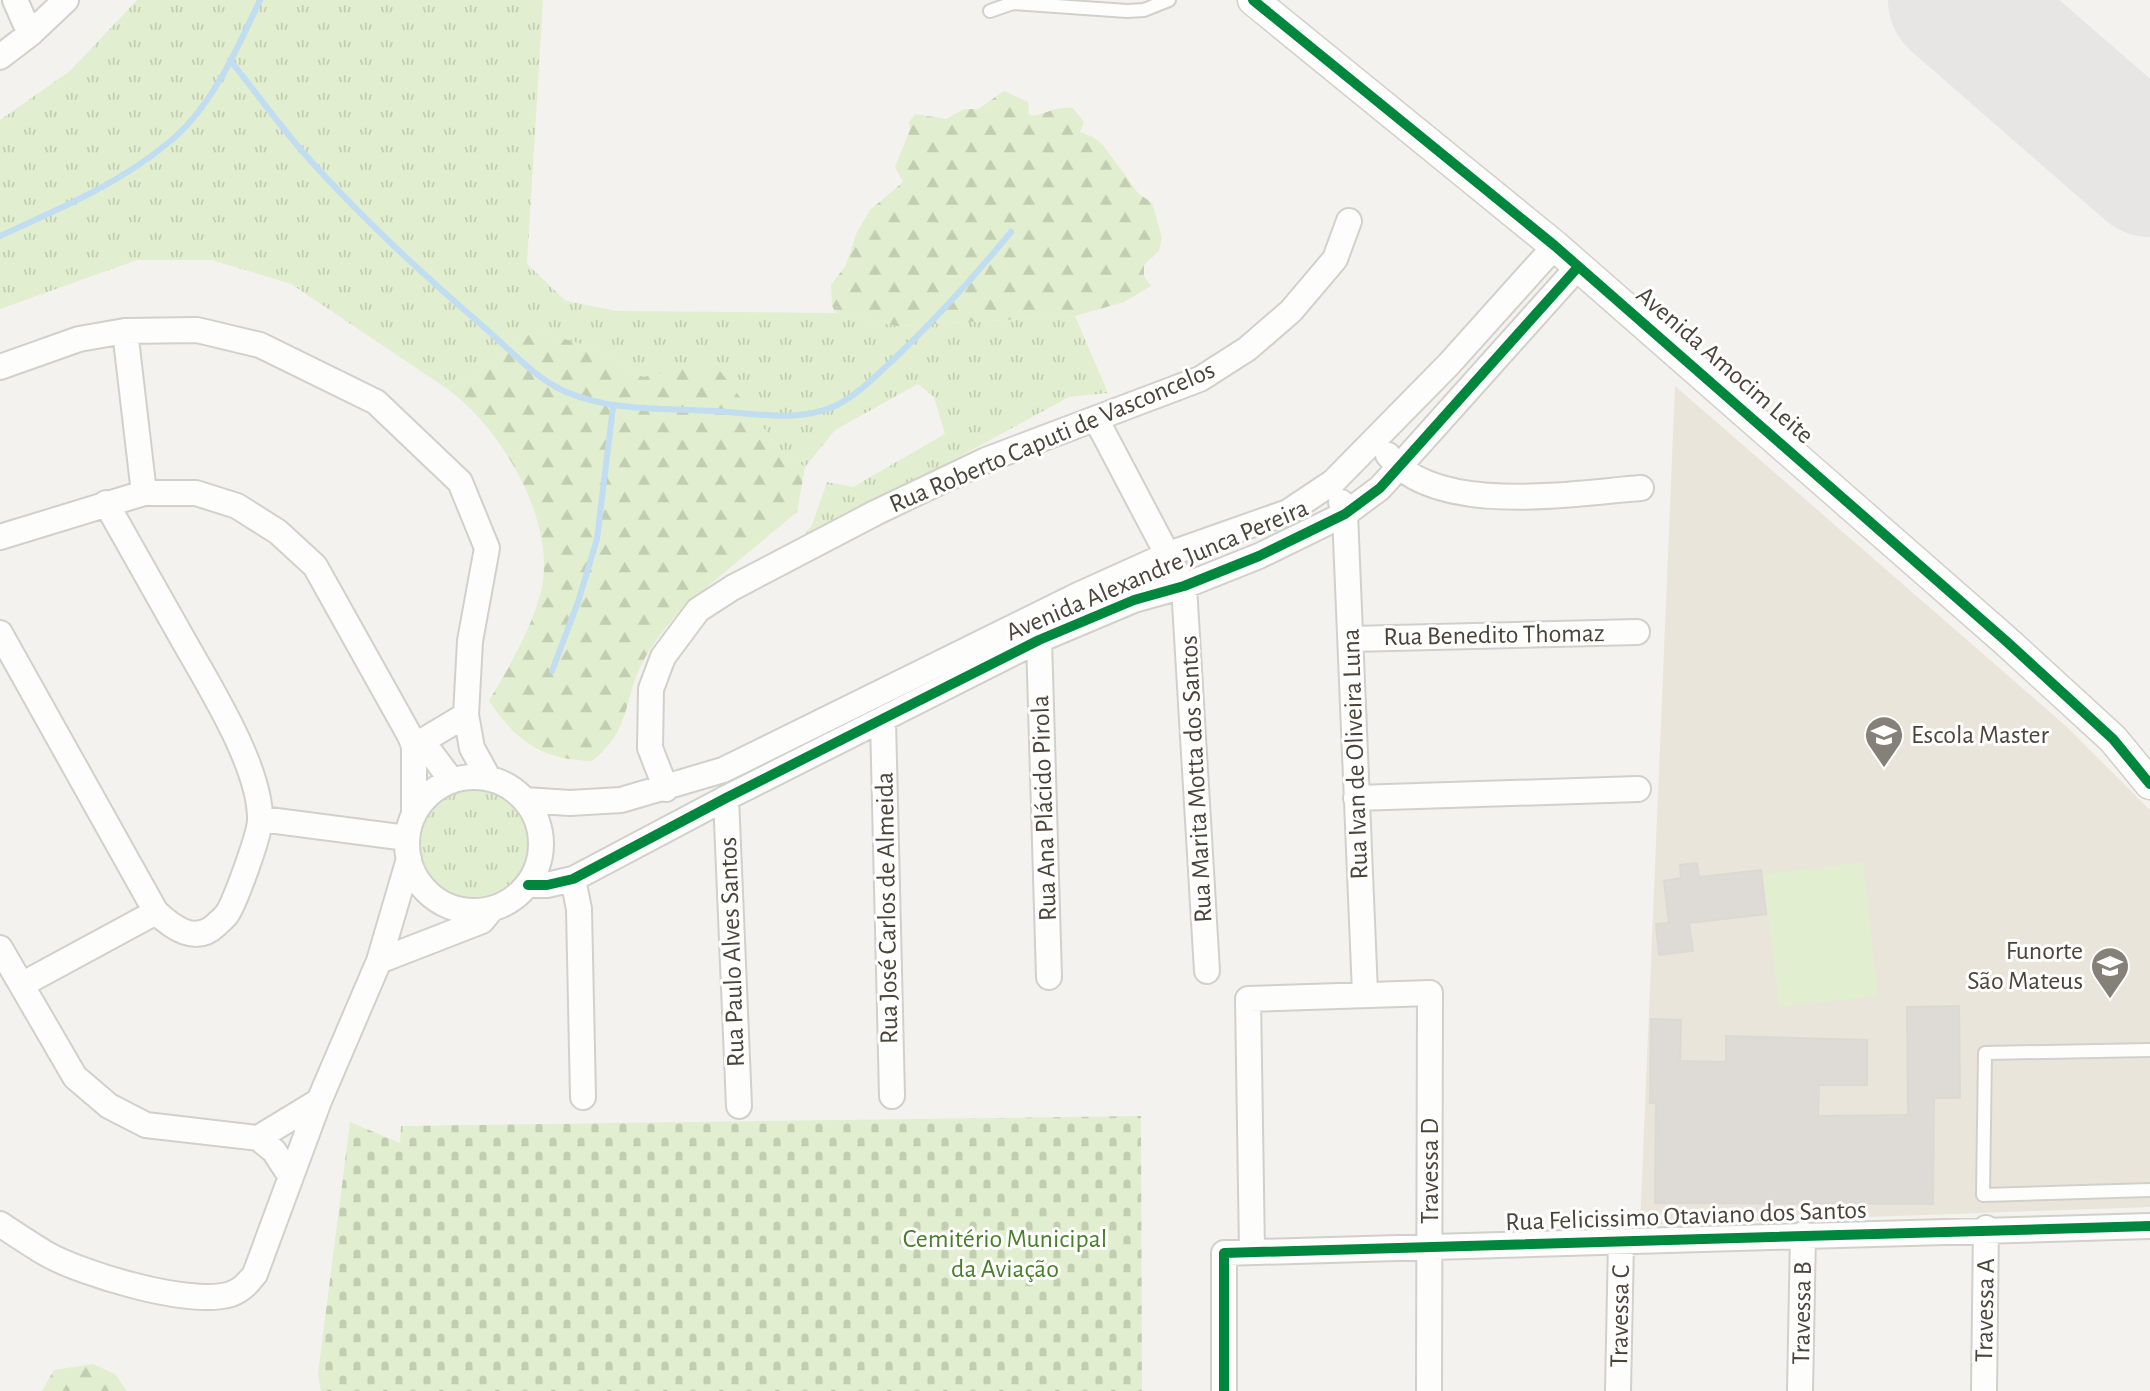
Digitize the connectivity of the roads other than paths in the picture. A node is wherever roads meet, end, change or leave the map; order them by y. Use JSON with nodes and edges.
{"nodes":[{"id":1,"x":15,"y":0,"type":"edge"},
{"id":2,"x":66,"y":0,"type":"edge"},
{"id":3,"x":1169,"y":0,"type":"edge"},
{"id":4,"x":1253,"y":0,"type":"edge"},
{"id":5,"x":990,"y":11,"type":"dead end"},
{"id":6,"x":30,"y":34,"type":"junction"},
{"id":7,"x":0,"y":57,"type":"edge"},
{"id":8,"x":1349,"y":221,"type":"dead end"},
{"id":9,"x":1555,"y":246,"type":"junction"},
{"id":10,"x":1578,"y":267,"type":"junction"},
{"id":11,"x":125,"y":331,"type":"junction"},
{"id":12,"x":0,"y":367,"type":"edge"},
{"id":13,"x":1096,"y":419,"type":"junction"},
{"id":14,"x":1376,"y":439,"type":"junction"},
{"id":15,"x":1398,"y":468,"type":"junction"},
{"id":16,"x":1333,"y":482,"type":"junction"},
{"id":17,"x":1642,"y":488,"type":"dead end"},
{"id":18,"x":144,"y":493,"type":"junction"},
{"id":19,"x":106,"y":503,"type":"junction"},
{"id":20,"x":1345,"y":514,"type":"junction"},
{"id":21,"x":0,"y":537,"type":"edge"},
{"id":22,"x":1169,"y":554,"type":"junction"},
{"id":23,"x":1184,"y":586,"type":"junction"},
{"id":24,"x":1637,"y":632,"type":"dead end"},
{"id":25,"x":0,"y":633,"type":"edge"},
{"id":26,"x":1351,"y":639,"type":"junction"},
{"id":27,"x":1039,"y":640,"type":"junction"},
{"id":28,"x":466,"y":715,"type":"junction"},
{"id":29,"x":883,"y":720,"type":"junction"},
{"id":30,"x":418,"y":744,"type":"junction"},
{"id":31,"x":488,"y":777,"type":"junction"},
{"id":32,"x":452,"y":780,"type":"junction"},
{"id":33,"x":2150,"y":784,"type":"edge"},
{"id":34,"x":666,"y":789,"type":"junction"},
{"id":35,"x":1638,"y":789,"type":"dead end"},
{"id":36,"x":726,"y":798,"type":"junction"},
{"id":37,"x":1356,"y":799,"type":"junction"},
{"id":38,"x":525,"y":800,"type":"junction"},
{"id":39,"x":414,"y":814,"type":"junction"},
{"id":40,"x":261,"y":819,"type":"junction"},
{"id":41,"x":408,"y":848,"type":"junction"},
{"id":42,"x":573,"y":879,"type":"junction"},
{"id":43,"x":528,"y":885,"type":"junction"},
{"id":44,"x":491,"y":910,"type":"junction"},
{"id":45,"x":156,"y":912,"type":"junction"},
{"id":46,"x":0,"y":948,"type":"edge"},
{"id":47,"x":379,"y":961,"type":"junction"},
{"id":48,"x":1207,"y":971,"type":"dead end"},
{"id":49,"x":1049,"y":977,"type":"dead end"},
{"id":50,"x":23,"y":984,"type":"junction"},
{"id":51,"x":1365,"y":993,"type":"junction"},
{"id":52,"x":2150,"y":1050,"type":"edge"},
{"id":53,"x":892,"y":1096,"type":"dead end"},
{"id":54,"x":583,"y":1097,"type":"dead end"},
{"id":55,"x":319,"y":1101,"type":"junction"},
{"id":56,"x":739,"y":1106,"type":"dead end"},
{"id":57,"x":258,"y":1138,"type":"junction"},
{"id":58,"x":291,"y":1177,"type":"junction"},
{"id":59,"x":2150,"y":1190,"type":"edge"},
{"id":60,"x":0,"y":1224,"type":"edge"},
{"id":61,"x":2150,"y":1226,"type":"edge"},
{"id":62,"x":1986,"y":1228,"type":"junction"},
{"id":63,"x":1803,"y":1234,"type":"junction"},
{"id":64,"x":1621,"y":1241,"type":"junction"},
{"id":65,"x":1430,"y":1249,"type":"junction"},
{"id":66,"x":1252,"y":1251,"type":"junction"},
{"id":67,"x":1224,"y":1391,"type":"edge"},
{"id":68,"x":1429,"y":1391,"type":"edge"},
{"id":69,"x":1618,"y":1391,"type":"edge"},
{"id":70,"x":1800,"y":1391,"type":"edge"},
{"id":71,"x":1984,"y":1391,"type":"edge"}],
"edges":[{"from":1,"to":6,"type":"street"},
{"from":2,"to":6,"type":"street"},
{"from":3,"to":5,"type":"lane"},
{"from":4,"to":9,"type":"street","name":"Avenida Amocim Leite"},
{"from":6,"to":7,"type":"street"},
{"from":8,"to":13,"type":"street","name":"Rua Roberto Caputi de Vasconcelos"},
{"from":9,"to":10,"type":"street","name":"Avenida Amocim Leite"},
{"from":9,"to":14,"type":"street","name":"Avenida Alexandre Junca Pereira"},
{"from":10,"to":15,"type":"street","name":"Avenida Alexandre Junca Pereira"},
{"from":10,"to":33,"type":"street","name":"Avenida Amocim Leite"},
{"from":11,"to":12,"type":"street"},
{"from":11,"to":18,"type":"street"},
{"from":11,"to":28,"type":"street"},
{"from":13,"to":22,"type":"street"},
{"from":13,"to":34,"type":"street","name":"Rua Roberto Caputi de Vasconcelos"},
{"from":14,"to":15,"type":"street"},
{"from":14,"to":16,"type":"street","name":"Avenida Alexandre Junca Pereira"},
{"from":15,"to":17,"type":"street"},
{"from":15,"to":20,"type":"street","name":"Avenida Alexandre Junca Pereira"},
{"from":16,"to":20,"type":"street","name":"Rua Ivan de Oliveira Luna"},
{"from":16,"to":22,"type":"street","name":"Avenida Alexandre Junca Pereira"},
{"from":18,"to":19,"type":"street"},
{"from":18,"to":30,"type":"street"},
{"from":19,"to":21,"type":"street"},
{"from":19,"to":40,"type":"street"},
{"from":20,"to":23,"type":"street","name":"Avenida Alexandre Junca Pereira"},
{"from":20,"to":26,"type":"street","name":"Rua Ivan de Oliveira Luna"},
{"from":22,"to":23,"type":"street"},
{"from":22,"to":34,"type":"street","name":"Avenida Alexandre Junca Pereira"},
{"from":23,"to":27,"type":"street","name":"Avenida Alexandre Junca Pereira"},
{"from":23,"to":48,"type":"street","name":"Rua Marita Motta dos Santos"},
{"from":24,"to":26,"type":"street","name":"Rua Benedito Thomaz"},
{"from":25,"to":45,"type":"street"},
{"from":26,"to":37,"type":"street","name":"Rua Ivan de Oliveira Luna"},
{"from":27,"to":29,"type":"street","name":"Avenida Alexandre Junca Pereira"},
{"from":27,"to":49,"type":"street","name":"Rua Ana Plácido Pirola"},
{"from":28,"to":30,"type":"street"},
{"from":28,"to":31,"type":"street"},
{"from":29,"to":36,"type":"street","name":"Avenida Alexandre Junca Pereira"},
{"from":29,"to":53,"type":"street","name":"Rua José Carlos de Almeida"},
{"from":30,"to":32,"type":"street"},
{"from":30,"to":39,"type":"street"},
{"from":31,"to":32,"type":"street"},
{"from":31,"to":38,"type":"street"},
{"from":32,"to":39,"type":"street"},
{"from":34,"to":38,"type":"street","name":"Avenida Alexandre Junca Pereira"},
{"from":35,"to":37,"type":"street"},
{"from":36,"to":42,"type":"street","name":"Avenida Alexandre Junca Pereira"},
{"from":36,"to":56,"type":"street","name":"Rua Paulo Alves Santos"},
{"from":37,"to":51,"type":"street","name":"Rua Ivan de Oliveira Luna"},
{"from":38,"to":43,"type":"street"},
{"from":39,"to":41,"type":"street"},
{"from":40,"to":41,"type":"street"},
{"from":40,"to":45,"type":"street"},
{"from":41,"to":44,"type":"street"},
{"from":41,"to":47,"type":"street"},
{"from":42,"to":43,"type":"street","name":"Avenida Alexandre Junca Pereira"},
{"from":42,"to":54,"type":"street"},
{"from":43,"to":44,"type":"street"},
{"from":44,"to":47,"type":"street"},
{"from":45,"to":50,"type":"street"},
{"from":46,"to":50,"type":"street"},
{"from":47,"to":55,"type":"street"},
{"from":50,"to":57,"type":"street"},
{"from":51,"to":65,"type":"street","name":"Travessa D"},
{"from":51,"to":66,"type":"street"},
{"from":52,"to":59,"type":"lane"},
{"from":55,"to":57,"type":"street"},
{"from":55,"to":58,"type":"street"},
{"from":57,"to":58,"type":"street"},
{"from":58,"to":60,"type":"street"},
{"from":61,"to":62,"type":"street","name":"Rua Felicissimo Otaviano dos Santos"},
{"from":62,"to":63,"type":"street","name":"Rua Felicissimo Otaviano dos Santos"},
{"from":62,"to":71,"type":"street","name":"Travessa A"},
{"from":63,"to":64,"type":"street","name":"Rua Felicissimo Otaviano dos Santos"},
{"from":63,"to":70,"type":"street","name":"Travessa B"},
{"from":64,"to":65,"type":"street","name":"Rua Felicissimo Otaviano dos Santos"},
{"from":64,"to":69,"type":"street","name":"Travessa C"},
{"from":65,"to":66,"type":"street","name":"Rua Felicissimo Otaviano dos Santos"},
{"from":65,"to":68,"type":"street","name":"Travessa D"},
{"from":66,"to":67,"type":"street","name":"Rua Felicissimo Otaviano dos Santos"}]}
